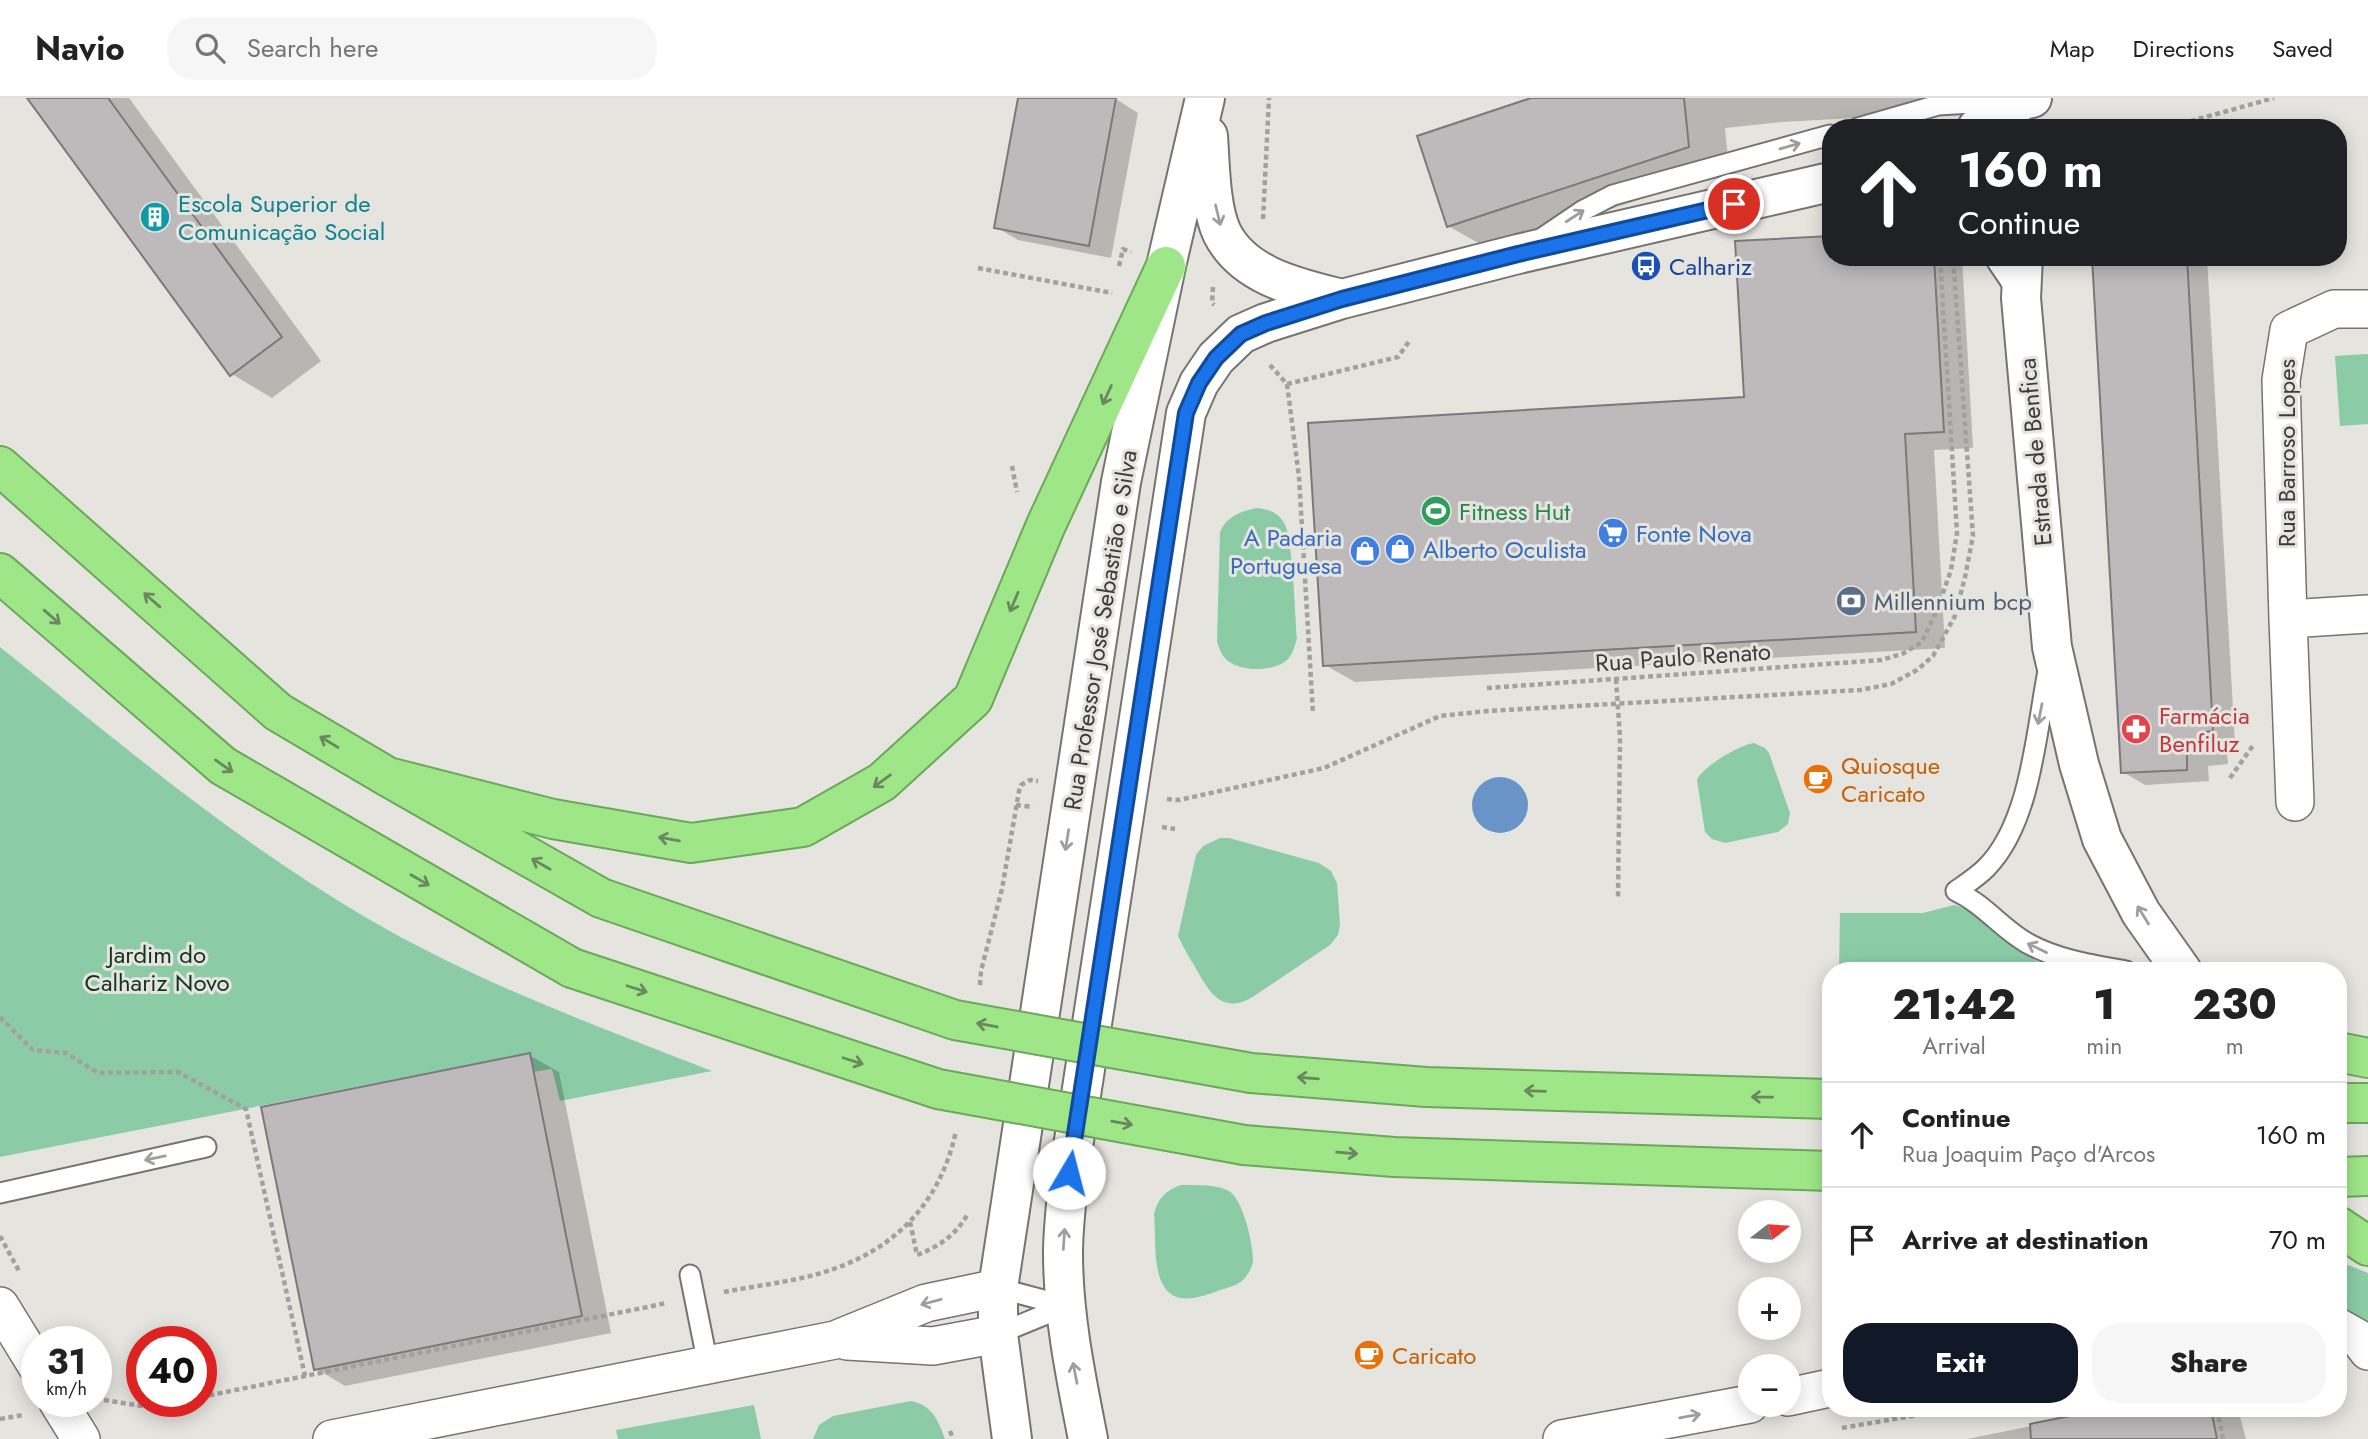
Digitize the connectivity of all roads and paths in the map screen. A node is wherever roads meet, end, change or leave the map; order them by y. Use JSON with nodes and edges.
{"nodes":[{"id":1,"x":1205,"y":98,"type":"edge"},
{"id":2,"x":2274,"y":98,"type":"edge"},
{"id":3,"x":2025,"y":106,"type":"edge"},
{"id":4,"x":1891,"y":119,"type":"edge"},
{"id":5,"x":1997,"y":119,"type":"edge"},
{"id":6,"x":2198,"y":119,"type":"edge"},
{"id":7,"x":1822,"y":137,"type":"edge"},
{"id":8,"x":1822,"y":184,"type":"edge"},
{"id":9,"x":1518,"y":254,"type":"junction"},
{"id":10,"x":1166,"y":266,"type":"junction"},
{"id":11,"x":1941,"y":266,"type":"edge"},
{"id":12,"x":1954,"y":266,"type":"edge"},
{"id":13,"x":2000,"y":266,"type":"edge"},
{"id":14,"x":2023,"y":266,"type":"edge"},
{"id":15,"x":1213,"y":284,"type":"dead end"},
{"id":16,"x":2021,"y":298,"type":"junction"},
{"id":17,"x":1342,"y":299,"type":"junction"},
{"id":18,"x":2368,"y":309,"type":"edge"},
{"id":19,"x":1241,"y":334,"type":"junction"},
{"id":20,"x":1410,"y":340,"type":"dead end"},
{"id":21,"x":1287,"y":384,"type":"junction"},
{"id":22,"x":0,"y":466,"type":"edge"},
{"id":23,"x":1012,"y":466,"type":"dead end"},
{"id":24,"x":1046,"y":525,"type":"junction"},
{"id":25,"x":0,"y":573,"type":"edge"},
{"id":26,"x":2368,"y":614,"type":"edge"},
{"id":27,"x":2288,"y":619,"type":"junction"},
{"id":28,"x":2052,"y":647,"type":"junction"},
{"id":29,"x":1616,"y":679,"type":"junction"},
{"id":30,"x":1488,"y":688,"type":"dead end"},
{"id":31,"x":1618,"y":704,"type":"junction"},
{"id":32,"x":1313,"y":714,"type":"dead end"},
{"id":33,"x":388,"y":777,"type":"junction"},
{"id":34,"x":1039,"y":794,"type":"dead end"},
{"id":35,"x":1155,"y":798,"type":"dead end"},
{"id":36,"x":2295,"y":802,"type":"dead end"},
{"id":37,"x":1618,"y":897,"type":"dead end"},
{"id":38,"x":2082,"y":962,"type":"edge"},
{"id":39,"x":2176,"y":962,"type":"edge"},
{"id":40,"x":980,"y":993,"type":"dead end"},
{"id":41,"x":2347,"y":1054,"type":"edge"},
{"id":42,"x":2368,"y":1058,"type":"edge"},
{"id":43,"x":1822,"y":1098,"type":"edge"},
{"id":44,"x":2368,"y":1102,"type":"edge"},
{"id":45,"x":2347,"y":1103,"type":"edge"},
{"id":46,"x":958,"y":1121,"type":"dead end"},
{"id":47,"x":205,"y":1147,"type":"dead end"},
{"id":48,"x":1822,"y":1171,"type":"edge"},
{"id":49,"x":2368,"y":1176,"type":"edge"},
{"id":50,"x":2347,"y":1177,"type":"edge"},
{"id":51,"x":0,"y":1193,"type":"edge"},
{"id":52,"x":969,"y":1212,"type":"dead end"},
{"id":53,"x":910,"y":1222,"type":"junction"},
{"id":54,"x":2347,"y":1232,"type":"edge"},
{"id":55,"x":2368,"y":1246,"type":"edge"},
{"id":56,"x":690,"y":1275,"type":"dead end"},
{"id":57,"x":998,"y":1288,"type":"junction"},
{"id":58,"x":694,"y":1298,"type":"junction"},
{"id":59,"x":0,"y":1306,"type":"edge"},
{"id":60,"x":1066,"y":1306,"type":"junction"},
{"id":61,"x":2347,"y":1332,"type":"edge"},
{"id":62,"x":998,"y":1334,"type":"junction"},
{"id":63,"x":21,"y":1340,"type":"edge"},
{"id":64,"x":835,"y":1340,"type":"junction"},
{"id":65,"x":2368,"y":1351,"type":"edge"},
{"id":66,"x":708,"y":1365,"type":"junction"},
{"id":67,"x":1822,"y":1390,"type":"edge"},
{"id":68,"x":217,"y":1393,"type":"edge"},
{"id":69,"x":1801,"y":1394,"type":"edge"},
{"id":70,"x":1738,"y":1407,"type":"edge"},
{"id":71,"x":67,"y":1417,"type":"edge"},
{"id":72,"x":1906,"y":1417,"type":"edge"},
{"id":73,"x":2219,"y":1417,"type":"edge"},
{"id":74,"x":1836,"y":1429,"type":"dead end"},
{"id":75,"x":950,"y":1431,"type":"dead end"},
{"id":76,"x":81,"y":1439,"type":"edge"},
{"id":77,"x":332,"y":1439,"type":"edge"},
{"id":78,"x":953,"y":1439,"type":"edge"},
{"id":79,"x":1012,"y":1439,"type":"edge"},
{"id":80,"x":1088,"y":1439,"type":"edge"},
{"id":81,"x":1562,"y":1439,"type":"edge"},
{"id":82,"x":2223,"y":1439,"type":"edge"}],
"edges":[{"from":1,"to":10,"type":"street","name":"Rua Professor José Sebastião e Silva"},
{"from":1,"to":17,"type":"street","one_way":true},
{"from":2,"to":6,"type":"path"},
{"from":3,"to":4,"type":"lane"},
{"from":3,"to":5,"type":"street"},
{"from":9,"to":7,"type":"lane","one_way":true},
{"from":8,"to":9,"type":"street"},
{"from":9,"to":17,"type":"street"},
{"from":10,"to":24,"type":"highway","one_way":true},
{"from":10,"to":57,"type":"street","name":"Rua Professor José Sebastião e Silva","one_way":true},
{"from":11,"to":29,"type":"path","name":"Rua Paulo Renato"},
{"from":12,"to":31,"type":"path"},
{"from":13,"to":16,"type":"lane"},
{"from":14,"to":16,"type":"street","name":"Estrada de Benfica"},
{"from":15,"to":19,"type":"path"},
{"from":16,"to":28,"type":"street","name":"Estrada de Benfica"},
{"from":17,"to":19,"type":"street"},
{"from":18,"to":27,"type":"street","name":"Rua Barroso Lopes"},
{"from":19,"to":21,"type":"path"},
{"from":60,"to":19,"type":"street","one_way":true},
{"from":20,"to":21,"type":"path"},
{"from":21,"to":32,"type":"path"},
{"from":33,"to":22,"type":"highway","one_way":true},
{"from":23,"to":24,"type":"path"},
{"from":24,"to":33,"type":"highway","one_way":true},
{"from":25,"to":48,"type":"highway","one_way":true,"bridge":true},
{"from":26,"to":27,"type":"street"},
{"from":27,"to":36,"type":"street","name":"Rua Barroso Lopes"},
{"from":28,"to":38,"type":"lane","name":"Estrada de Benfica"},
{"from":39,"to":28,"type":"street","name":"Estrada de Benfica","one_way":true},
{"from":29,"to":30,"type":"path","name":"Rua Paulo Renato"},
{"from":29,"to":31,"type":"path"},
{"from":31,"to":35,"type":"path"},
{"from":31,"to":37,"type":"path"},
{"from":43,"to":33,"type":"highway","one_way":true,"bridge":true},
{"from":34,"to":40,"type":"path"},
{"from":41,"to":42,"type":"highway"},
{"from":44,"to":45,"type":"highway"},
{"from":46,"to":53,"type":"path"},
{"from":47,"to":51,"type":"lane","one_way":true},
{"from":49,"to":50,"type":"highway"},
{"from":52,"to":53,"type":"path"},
{"from":53,"to":58,"type":"path"},
{"from":54,"to":55,"type":"highway"},
{"from":56,"to":58,"type":"lane"},
{"from":57,"to":60,"type":"lane"},
{"from":57,"to":62,"type":"street"},
{"from":57,"to":64,"type":"street","one_way":true},
{"from":58,"to":66,"type":"lane"},
{"from":58,"to":68,"type":"path"},
{"from":59,"to":63,"type":"street"},
{"from":60,"to":62,"type":"lane"},
{"from":80,"to":60,"type":"street","one_way":true},
{"from":61,"to":65,"type":"street"},
{"from":62,"to":64,"type":"street"},
{"from":62,"to":79,"type":"street"},
{"from":64,"to":66,"type":"street"},
{"from":66,"to":77,"type":"street"},
{"from":67,"to":69,"type":"street"},
{"from":81,"to":70,"type":"street","one_way":true},
{"from":71,"to":76,"type":"street"},
{"from":72,"to":74,"type":"path"},
{"from":73,"to":82,"type":"path"},
{"from":75,"to":78,"type":"path"}]}
